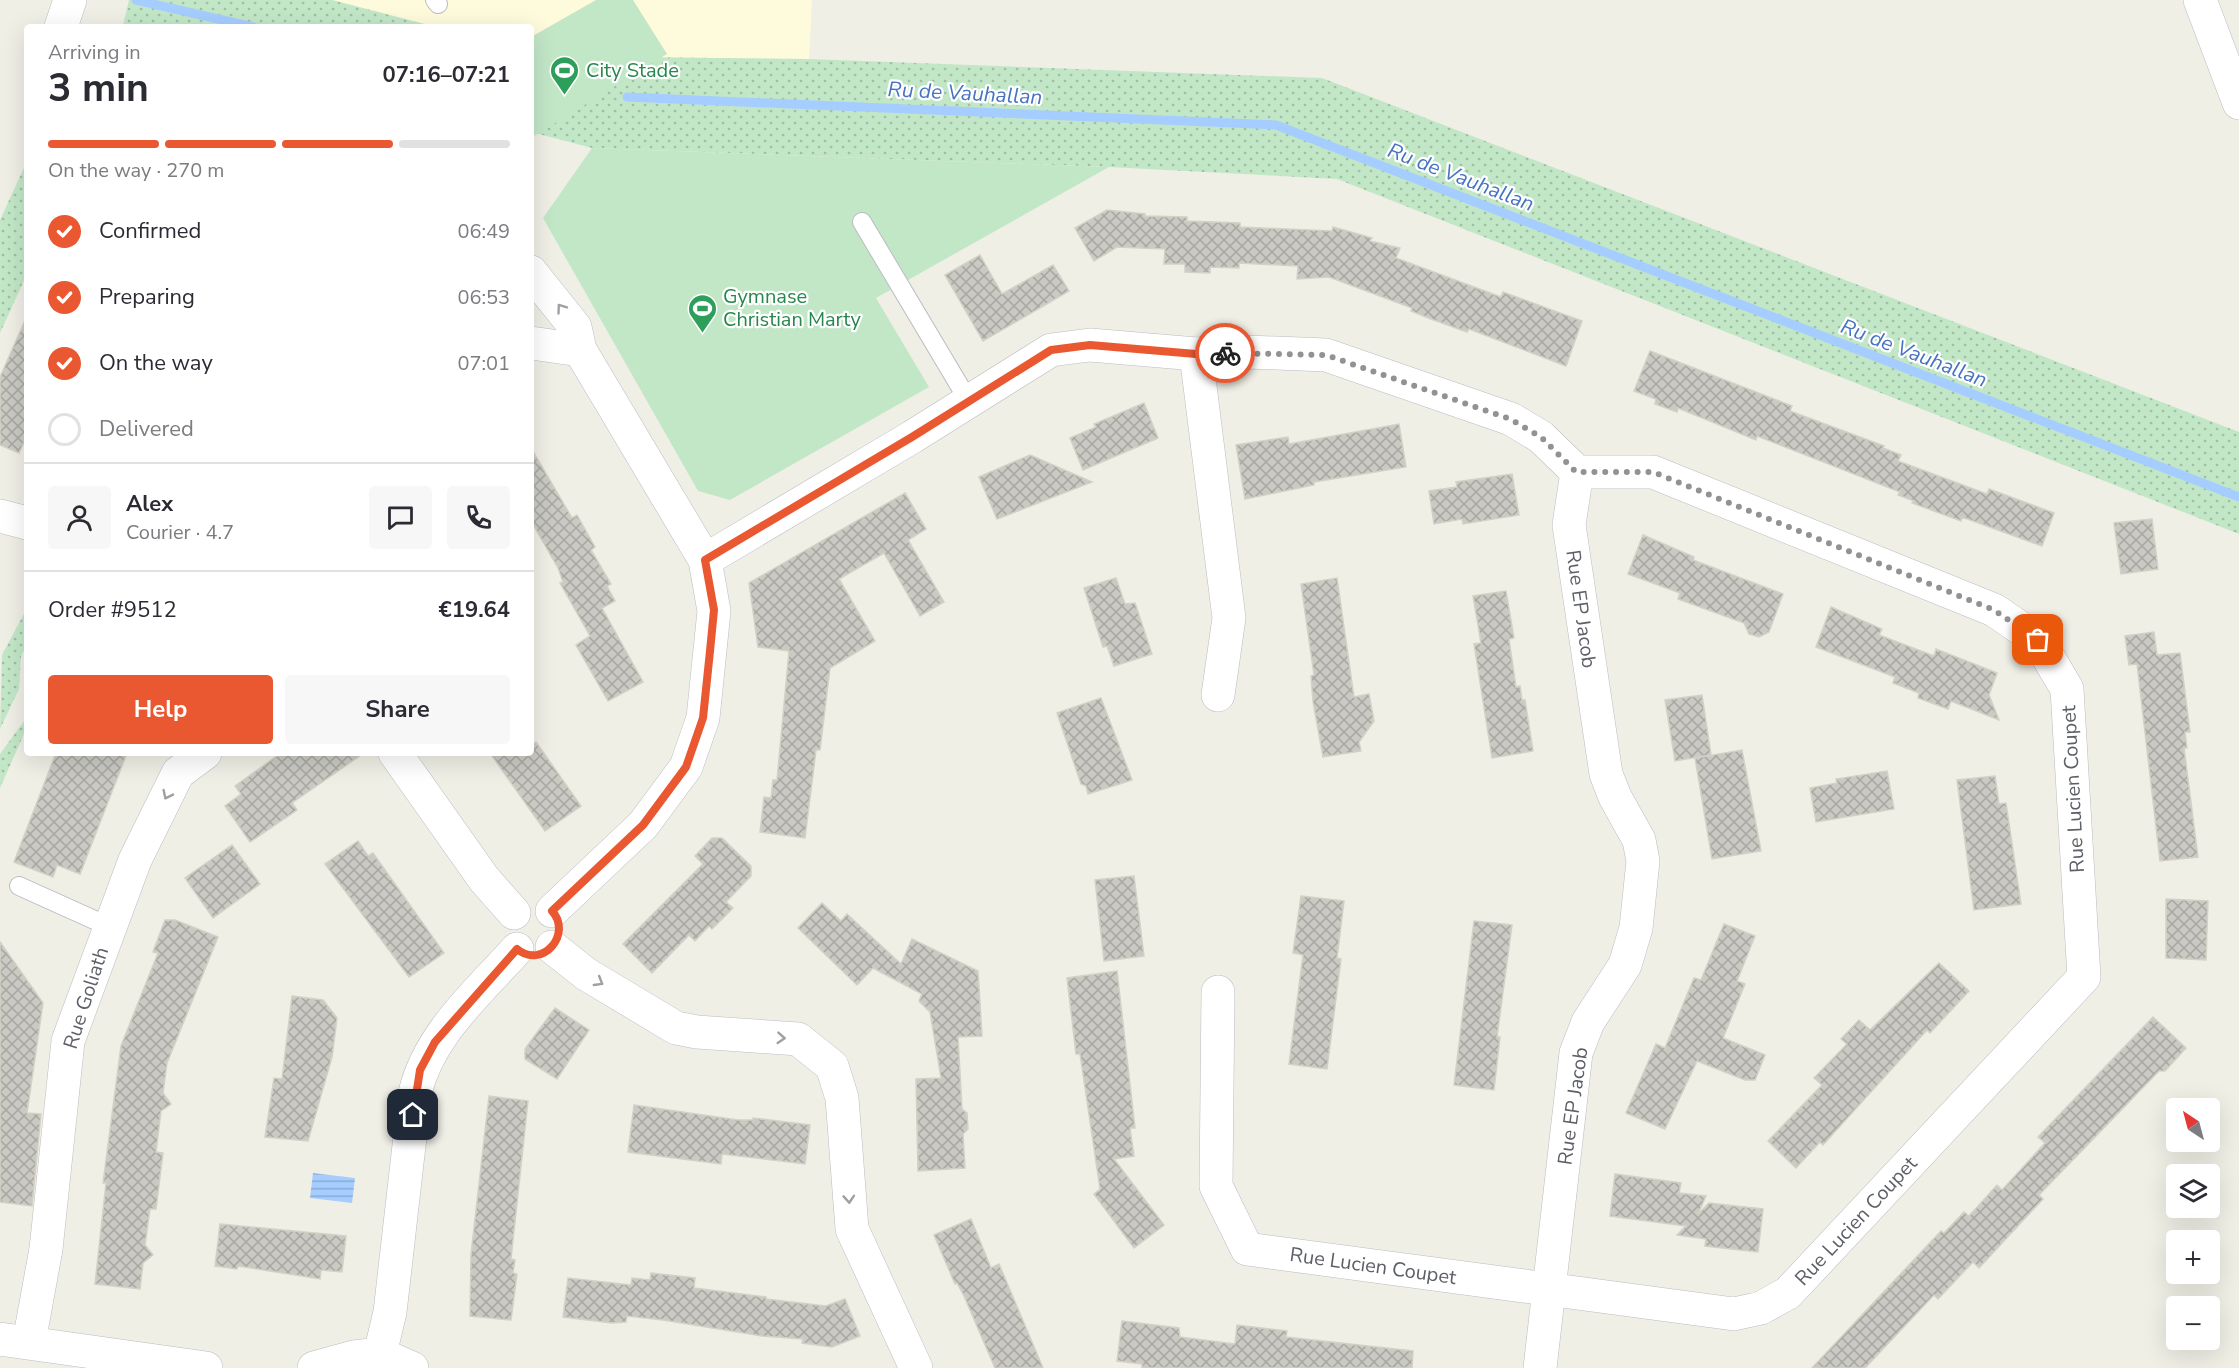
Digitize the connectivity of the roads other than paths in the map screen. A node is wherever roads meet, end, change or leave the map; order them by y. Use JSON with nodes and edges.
{"nodes":[{"id":1,"x":70,"y":0,"type":"edge"},
{"id":2,"x":2200,"y":0,"type":"edge"},
{"id":3,"x":62,"y":24,"type":"edge"},
{"id":4,"x":2239,"y":103,"type":"edge"},
{"id":5,"x":862,"y":222,"type":"dead end"},
{"id":6,"x":534,"y":276,"type":"edge"},
{"id":7,"x":534,"y":343,"type":"edge"},
{"id":8,"x":580,"y":350,"type":"junction"},
{"id":9,"x":1196,"y":354,"type":"junction"},
{"id":10,"x":968,"y":400,"type":"junction"},
{"id":11,"x":1576,"y":472,"type":"junction"},
{"id":12,"x":0,"y":516,"type":"edge"},
{"id":13,"x":24,"y":522,"type":"edge"},
{"id":14,"x":705,"y":560,"type":"junction"},
{"id":15,"x":1218,"y":695,"type":"dead end"},
{"id":16,"x":201,"y":756,"type":"edge"},
{"id":17,"x":397,"y":756,"type":"edge"},
{"id":18,"x":19,"y":886,"type":"dead end"},
{"id":19,"x":552,"y":911,"type":"junction"},
{"id":20,"x":514,"y":913,"type":"junction"},
{"id":21,"x":110,"y":927,"type":"junction"},
{"id":22,"x":552,"y":947,"type":"junction"},
{"id":23,"x":517,"y":949,"type":"junction"},
{"id":24,"x":1218,"y":992,"type":"dead end"},
{"id":25,"x":1551,"y":1291,"type":"junction"},
{"id":26,"x":14,"y":1341,"type":"edge"},
{"id":27,"x":380,"y":1361,"type":"edge"},
{"id":28,"x":206,"y":1368,"type":"edge"},
{"id":29,"x":314,"y":1368,"type":"edge"},
{"id":30,"x":412,"y":1368,"type":"edge"},
{"id":31,"x":916,"y":1368,"type":"edge"},
{"id":32,"x":1540,"y":1368,"type":"edge"}],
"edges":[{"from":1,"to":3,"type":"street"},
{"from":2,"to":4,"type":"street"},
{"from":5,"to":10,"type":"lane"},
{"from":8,"to":6,"type":"street","one_way":true},
{"from":7,"to":8,"type":"street"},
{"from":8,"to":14,"type":"street"},
{"from":9,"to":10,"type":"street"},
{"from":9,"to":11,"type":"street"},
{"from":9,"to":15,"type":"street"},
{"from":10,"to":14,"type":"street"},
{"from":11,"to":25,"type":"street","name":"Rue EP Jacob"},
{"from":11,"to":25,"type":"street","name":"Rue Lucien Coupet"},
{"from":12,"to":13,"type":"street"},
{"from":14,"to":19,"type":"street"},
{"from":16,"to":21,"type":"street","name":"Rue Goliath","one_way":true},
{"from":17,"to":20,"type":"street"},
{"from":18,"to":21,"type":"lane"},
{"from":19,"to":20,"type":"street"},
{"from":19,"to":22,"type":"street"},
{"from":20,"to":23,"type":"street"},
{"from":21,"to":26,"type":"street","name":"Rue Goliath"},
{"from":22,"to":23,"type":"street"},
{"from":22,"to":31,"type":"street","one_way":true},
{"from":23,"to":27,"type":"street"},
{"from":24,"to":25,"type":"street","name":"Rue Lucien Coupet"},
{"from":25,"to":32,"type":"street","name":"Rue EP Jacob"},
{"from":26,"to":28,"type":"street"},
{"from":27,"to":29,"type":"street"},
{"from":27,"to":30,"type":"street"}]}
